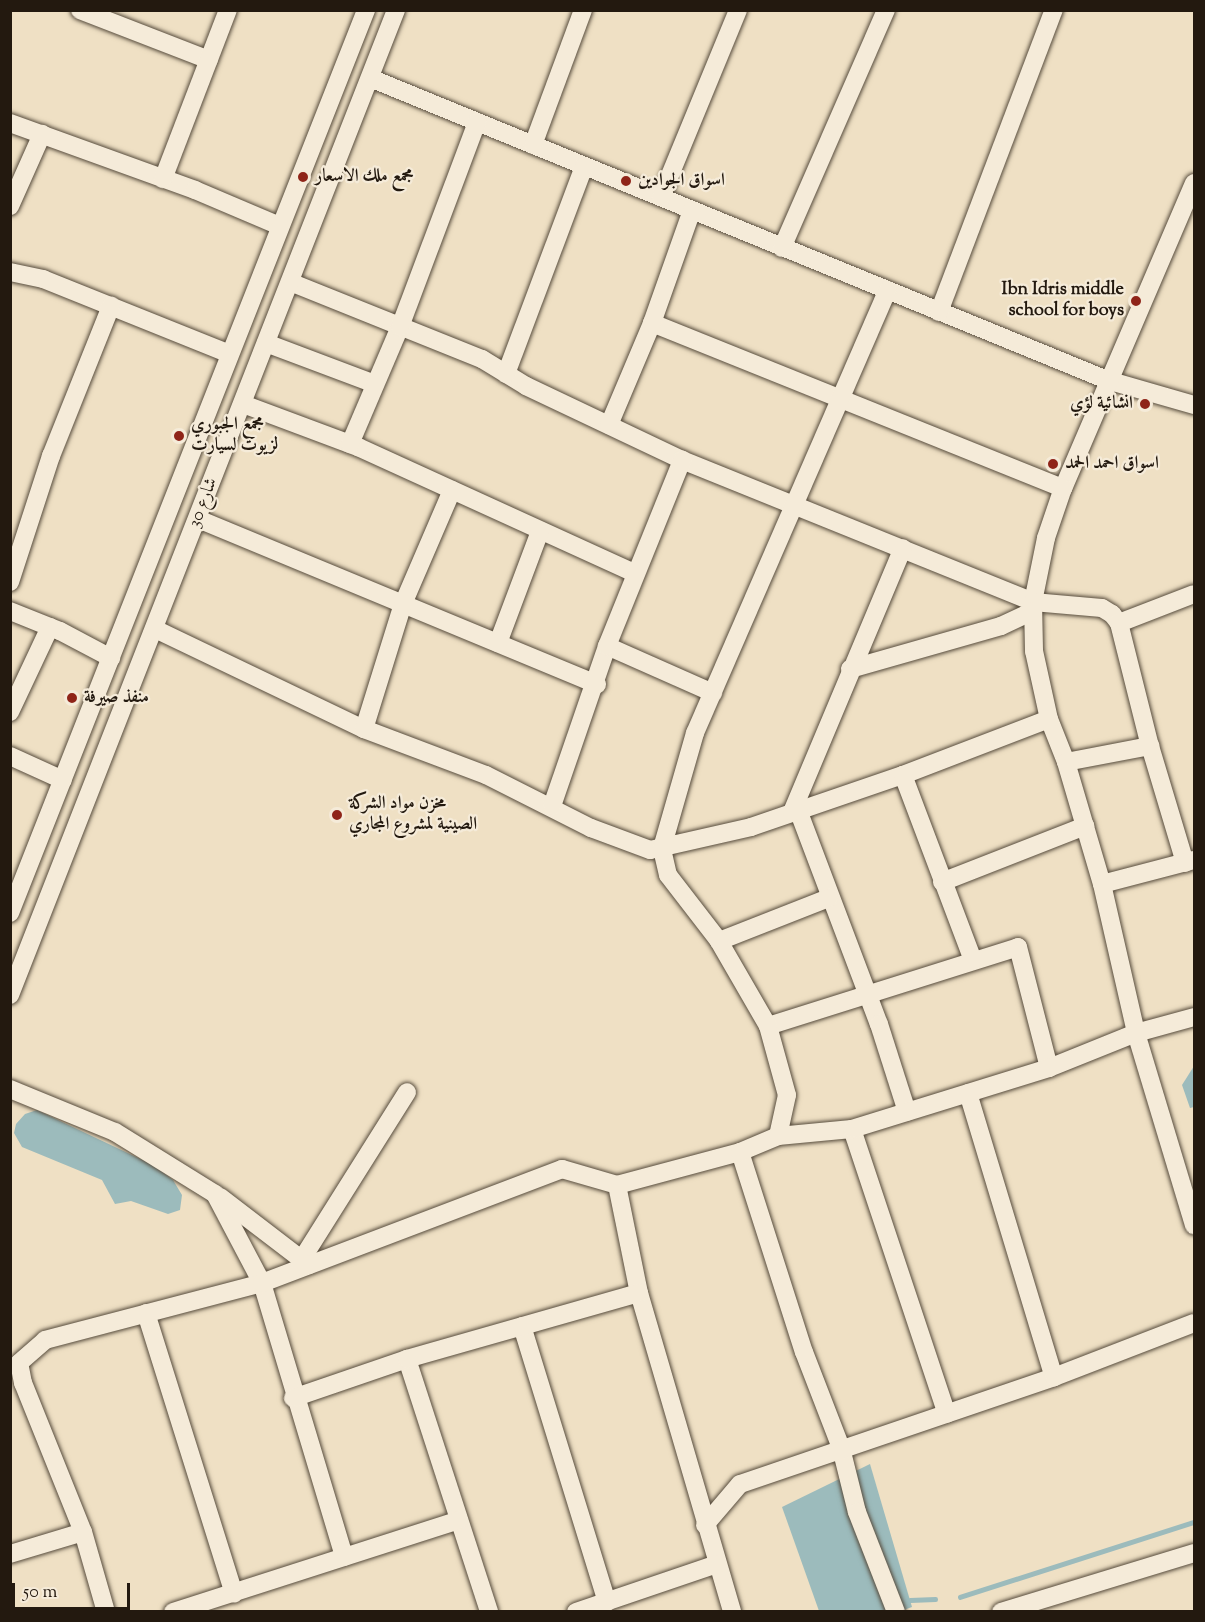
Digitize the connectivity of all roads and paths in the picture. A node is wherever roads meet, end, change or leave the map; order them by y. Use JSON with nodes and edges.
{"nodes":[{"id":1,"x":80,"y":10,"type":"edge"},
{"id":2,"x":228,"y":10,"type":"edge"},
{"id":3,"x":366,"y":10,"type":"edge"},
{"id":4,"x":396,"y":10,"type":"edge"},
{"id":5,"x":583,"y":10,"type":"edge"},
{"id":6,"x":738,"y":10,"type":"edge"},
{"id":7,"x":886,"y":10,"type":"edge"},
{"id":8,"x":1054,"y":10,"type":"edge"},
{"id":9,"x":99,"y":14,"type":"edge"},
{"id":10,"x":209,"y":60,"type":"junction"},
{"id":11,"x":370,"y":78,"type":"junction"},
{"id":12,"x":477,"y":122,"type":"junction"},
{"id":13,"x":10,"y":123,"type":"edge"},
{"id":14,"x":42,"y":134,"type":"junction"},
{"id":15,"x":533,"y":145,"type":"junction"},
{"id":16,"x":584,"y":166,"type":"junction"},
{"id":17,"x":163,"y":179,"type":"junction"},
{"id":18,"x":1194,"y":183,"type":"edge"},
{"id":19,"x":661,"y":197,"type":"junction"},
{"id":20,"x":10,"y":206,"type":"edge"},
{"id":21,"x":692,"y":210,"type":"junction"},
{"id":22,"x":280,"y":226,"type":"junction"},
{"id":23,"x":782,"y":248,"type":"junction"},
{"id":24,"x":10,"y":272,"type":"edge"},
{"id":25,"x":290,"y":282,"type":"junction"},
{"id":26,"x":888,"y":290,"type":"junction"},
{"id":27,"x":111,"y":306,"type":"junction"},
{"id":28,"x":939,"y":312,"type":"junction"},
{"id":29,"x":652,"y":323,"type":"junction"},
{"id":30,"x":400,"y":327,"type":"junction"},
{"id":31,"x":266,"y":343,"type":"junction"},
{"id":32,"x":230,"y":354,"type":"junction"},
{"id":33,"x":506,"y":374,"type":"junction"},
{"id":34,"x":1107,"y":380,"type":"junction"},
{"id":35,"x":375,"y":384,"type":"junction"},
{"id":36,"x":840,"y":399,"type":"junction"},
{"id":37,"x":243,"y":404,"type":"junction"},
{"id":38,"x":1194,"y":406,"type":"edge"},
{"id":39,"x":609,"y":425,"type":"junction"},
{"id":40,"x":350,"y":444,"type":"junction"},
{"id":41,"x":682,"y":460,"type":"junction"},
{"id":42,"x":1063,"y":488,"type":"junction"},
{"id":43,"x":452,"y":490,"type":"junction"},
{"id":44,"x":797,"y":503,"type":"junction"},
{"id":45,"x":198,"y":519,"type":"junction"},
{"id":46,"x":540,"y":531,"type":"junction"},
{"id":47,"x":903,"y":548,"type":"junction"},
{"id":48,"x":635,"y":573,"type":"junction"},
{"id":49,"x":10,"y":582,"type":"edge"},
{"id":50,"x":1194,"y":594,"type":"edge"},
{"id":51,"x":403,"y":604,"type":"junction"},
{"id":52,"x":1033,"y":607,"type":"junction"},
{"id":53,"x":10,"y":611,"type":"edge"},
{"id":54,"x":1119,"y":622,"type":"junction"},
{"id":55,"x":50,"y":627,"type":"junction"},
{"id":56,"x":154,"y":629,"type":"junction"},
{"id":57,"x":498,"y":643,"type":"junction"},
{"id":58,"x":607,"y":646,"type":"junction"},
{"id":59,"x":111,"y":658,"type":"junction"},
{"id":60,"x":850,"y":669,"type":"junction"},
{"id":61,"x":597,"y":684,"type":"junction"},
{"id":62,"x":713,"y":693,"type":"junction"},
{"id":63,"x":10,"y":712,"type":"edge"},
{"id":64,"x":1049,"y":719,"type":"junction"},
{"id":65,"x":364,"y":729,"type":"junction"},
{"id":66,"x":1150,"y":746,"type":"junction"},
{"id":67,"x":10,"y":756,"type":"edge"},
{"id":68,"x":1066,"y":762,"type":"junction"},
{"id":69,"x":903,"y":775,"type":"junction"},
{"id":70,"x":63,"y":780,"type":"junction"},
{"id":71,"x":552,"y":806,"type":"junction"},
{"id":72,"x":795,"y":811,"type":"junction"},
{"id":73,"x":1085,"y":826,"type":"junction"},
{"id":74,"x":662,"y":848,"type":"junction"},
{"id":75,"x":1190,"y":862,"type":"edge"},
{"id":76,"x":19,"y":871,"type":"edge"},
{"id":77,"x":942,"y":882,"type":"junction"},
{"id":78,"x":1102,"y":884,"type":"junction"},
{"id":79,"x":829,"y":898,"type":"junction"},
{"id":80,"x":10,"y":913,"type":"edge"},
{"id":81,"x":719,"y":941,"type":"junction"},
{"id":82,"x":973,"y":960,"type":"junction"},
{"id":83,"x":10,"y":995,"type":"edge"},
{"id":84,"x":867,"y":996,"type":"junction"},
{"id":85,"x":1194,"y":1017,"type":"edge"},
{"id":86,"x":768,"y":1026,"type":"junction"},
{"id":87,"x":1136,"y":1033,"type":"junction"},
{"id":88,"x":1049,"y":1068,"type":"junction"},
{"id":89,"x":10,"y":1089,"type":"edge"},
{"id":90,"x":407,"y":1092,"type":"dead end"},
{"id":91,"x":968,"y":1094,"type":"junction"},
{"id":92,"x":907,"y":1112,"type":"junction"},
{"id":93,"x":852,"y":1129,"type":"junction"},
{"id":94,"x":778,"y":1136,"type":"junction"},
{"id":95,"x":740,"y":1152,"type":"junction"},
{"id":96,"x":1187,"y":1174,"type":"edge"},
{"id":97,"x":617,"y":1185,"type":"junction"},
{"id":98,"x":215,"y":1194,"type":"junction"},
{"id":99,"x":1194,"y":1225,"type":"edge"},
{"id":100,"x":306,"y":1262,"type":"junction"},
{"id":101,"x":262,"y":1283,"type":"junction"},
{"id":102,"x":639,"y":1293,"type":"junction"},
{"id":103,"x":146,"y":1313,"type":"junction"},
{"id":104,"x":1194,"y":1323,"type":"edge"},
{"id":105,"x":522,"y":1326,"type":"junction"},
{"id":106,"x":407,"y":1359,"type":"junction"},
{"id":107,"x":1054,"y":1377,"type":"junction"},
{"id":108,"x":17,"y":1388,"type":"edge"},
{"id":109,"x":293,"y":1398,"type":"junction"},
{"id":110,"x":947,"y":1414,"type":"junction"},
{"id":111,"x":841,"y":1448,"type":"junction"},
{"id":112,"x":459,"y":1520,"type":"junction"},
{"id":113,"x":705,"y":1524,"type":"junction"},
{"id":114,"x":83,"y":1532,"type":"junction"},
{"id":115,"x":1194,"y":1552,"type":"edge"},
{"id":116,"x":10,"y":1554,"type":"edge"},
{"id":117,"x":344,"y":1557,"type":"junction"},
{"id":118,"x":717,"y":1564,"type":"junction"},
{"id":119,"x":234,"y":1593,"type":"junction"},
{"id":120,"x":607,"y":1602,"type":"junction"},
{"id":121,"x":106,"y":1611,"type":"edge"},
{"id":122,"x":172,"y":1611,"type":"edge"},
{"id":123,"x":489,"y":1611,"type":"edge"},
{"id":124,"x":576,"y":1611,"type":"edge"},
{"id":125,"x":732,"y":1611,"type":"edge"},
{"id":126,"x":896,"y":1611,"type":"edge"},
{"id":127,"x":1001,"y":1611,"type":"edge"}],
"edges":[{"from":1,"to":9,"type":"street"},
{"from":2,"to":10,"type":"street"},
{"from":3,"to":22,"type":"street","name":"شارع 30"},
{"from":4,"to":11,"type":"street","name":"شارع 30"},
{"from":5,"to":15,"type":"street"},
{"from":6,"to":19,"type":"street"},
{"from":7,"to":23,"type":"street"},
{"from":8,"to":28,"type":"street"},
{"from":9,"to":10,"type":"street"},
{"from":10,"to":17,"type":"street"},
{"from":11,"to":12,"type":"street"},
{"from":11,"to":25,"type":"street","name":"شارع 30"},
{"from":12,"to":15,"type":"street"},
{"from":12,"to":30,"type":"street"},
{"from":13,"to":14,"type":"street"},
{"from":14,"to":17,"type":"street"},
{"from":14,"to":20,"type":"street"},
{"from":15,"to":16,"type":"street"},
{"from":16,"to":19,"type":"street"},
{"from":16,"to":33,"type":"street"},
{"from":17,"to":22,"type":"street"},
{"from":18,"to":34,"type":"street"},
{"from":19,"to":21,"type":"street"},
{"from":21,"to":23,"type":"street"},
{"from":21,"to":29,"type":"street"},
{"from":22,"to":32,"type":"street","name":"شارع 30"},
{"from":23,"to":26,"type":"street"},
{"from":24,"to":27,"type":"street"},
{"from":25,"to":30,"type":"street"},
{"from":25,"to":31,"type":"street","name":"شارع 30"},
{"from":26,"to":28,"type":"street"},
{"from":26,"to":36,"type":"street"},
{"from":27,"to":32,"type":"street"},
{"from":27,"to":49,"type":"street"},
{"from":28,"to":34,"type":"street"},
{"from":29,"to":36,"type":"street"},
{"from":29,"to":39,"type":"street"},
{"from":30,"to":33,"type":"street"},
{"from":30,"to":35,"type":"street"},
{"from":31,"to":35,"type":"street"},
{"from":31,"to":37,"type":"street","name":"شارع 30"},
{"from":32,"to":59,"type":"street","name":"شارع 30"},
{"from":33,"to":39,"type":"street"},
{"from":34,"to":38,"type":"street"},
{"from":34,"to":42,"type":"street"},
{"from":35,"to":40,"type":"street"},
{"from":36,"to":42,"type":"street"},
{"from":36,"to":44,"type":"street"},
{"from":37,"to":40,"type":"street"},
{"from":37,"to":45,"type":"street","name":"شارع 30"},
{"from":39,"to":41,"type":"street"},
{"from":40,"to":43,"type":"street"},
{"from":41,"to":44,"type":"street"},
{"from":41,"to":48,"type":"street"},
{"from":42,"to":52,"type":"street"},
{"from":43,"to":46,"type":"street"},
{"from":43,"to":51,"type":"street"},
{"from":44,"to":47,"type":"street"},
{"from":44,"to":62,"type":"street"},
{"from":45,"to":51,"type":"street"},
{"from":45,"to":56,"type":"street","name":"شارع 30"},
{"from":46,"to":48,"type":"street"},
{"from":46,"to":57,"type":"street"},
{"from":47,"to":52,"type":"street"},
{"from":47,"to":60,"type":"street"},
{"from":48,"to":58,"type":"street"},
{"from":50,"to":54,"type":"street"},
{"from":51,"to":57,"type":"street"},
{"from":51,"to":65,"type":"street"},
{"from":52,"to":54,"type":"street"},
{"from":52,"to":60,"type":"street"},
{"from":52,"to":64,"type":"street"},
{"from":53,"to":55,"type":"street"},
{"from":54,"to":66,"type":"street"},
{"from":55,"to":59,"type":"street"},
{"from":55,"to":63,"type":"street"},
{"from":56,"to":65,"type":"street"},
{"from":56,"to":83,"type":"street","name":"شارع 30"},
{"from":57,"to":61,"type":"street"},
{"from":58,"to":61,"type":"street"},
{"from":58,"to":62,"type":"street"},
{"from":59,"to":70,"type":"street","name":"شارع 30"},
{"from":60,"to":72,"type":"street"},
{"from":61,"to":71,"type":"street"},
{"from":62,"to":74,"type":"street"},
{"from":64,"to":68,"type":"street"},
{"from":64,"to":69,"type":"street"},
{"from":65,"to":71,"type":"street"},
{"from":66,"to":68,"type":"street"},
{"from":66,"to":75,"type":"street"},
{"from":67,"to":70,"type":"street"},
{"from":68,"to":73,"type":"street"},
{"from":69,"to":72,"type":"street"},
{"from":69,"to":77,"type":"street"},
{"from":70,"to":76,"type":"street","name":"شارع 30"},
{"from":71,"to":74,"type":"street"},
{"from":72,"to":74,"type":"street"},
{"from":72,"to":79,"type":"street"},
{"from":73,"to":77,"type":"street"},
{"from":73,"to":78,"type":"street"},
{"from":74,"to":81,"type":"street"},
{"from":75,"to":78,"type":"street"},
{"from":76,"to":80,"type":"street","name":"شارع 30"},
{"from":77,"to":82,"type":"street"},
{"from":78,"to":87,"type":"street"},
{"from":79,"to":81,"type":"street"},
{"from":79,"to":84,"type":"street"},
{"from":81,"to":86,"type":"street"},
{"from":82,"to":84,"type":"street"},
{"from":82,"to":88,"type":"street"},
{"from":84,"to":86,"type":"street"},
{"from":84,"to":92,"type":"street"},
{"from":85,"to":87,"type":"street"},
{"from":86,"to":94,"type":"street"},
{"from":87,"to":88,"type":"street"},
{"from":87,"to":96,"type":"street"},
{"from":88,"to":91,"type":"street"},
{"from":89,"to":98,"type":"street"},
{"from":90,"to":100,"type":"street"},
{"from":91,"to":92,"type":"street"},
{"from":91,"to":107,"type":"street"},
{"from":92,"to":93,"type":"street"},
{"from":93,"to":94,"type":"street"},
{"from":93,"to":110,"type":"street"},
{"from":94,"to":95,"type":"street"},
{"from":95,"to":97,"type":"street"},
{"from":95,"to":111,"type":"street"},
{"from":96,"to":99,"type":"street"},
{"from":97,"to":100,"type":"street"},
{"from":97,"to":102,"type":"street"},
{"from":98,"to":100,"type":"street"},
{"from":98,"to":101,"type":"street"},
{"from":100,"to":101,"type":"street"},
{"from":101,"to":103,"type":"street"},
{"from":101,"to":109,"type":"street"},
{"from":102,"to":105,"type":"street"},
{"from":102,"to":113,"type":"street"},
{"from":103,"to":108,"type":"street"},
{"from":103,"to":119,"type":"street"},
{"from":104,"to":107,"type":"street"},
{"from":105,"to":106,"type":"street"},
{"from":105,"to":120,"type":"street"},
{"from":106,"to":109,"type":"street"},
{"from":106,"to":112,"type":"street"},
{"from":107,"to":110,"type":"street"},
{"from":108,"to":114,"type":"street"},
{"from":109,"to":117,"type":"street"},
{"from":110,"to":111,"type":"street"},
{"from":111,"to":113,"type":"street"},
{"from":111,"to":126,"type":"street"},
{"from":112,"to":117,"type":"street"},
{"from":112,"to":123,"type":"street"},
{"from":113,"to":118,"type":"street"},
{"from":114,"to":116,"type":"street"},
{"from":114,"to":121,"type":"street"},
{"from":115,"to":127,"type":"street"},
{"from":117,"to":119,"type":"street"},
{"from":118,"to":120,"type":"street"},
{"from":118,"to":125,"type":"street"},
{"from":119,"to":122,"type":"street"},
{"from":120,"to":124,"type":"street"}]}
